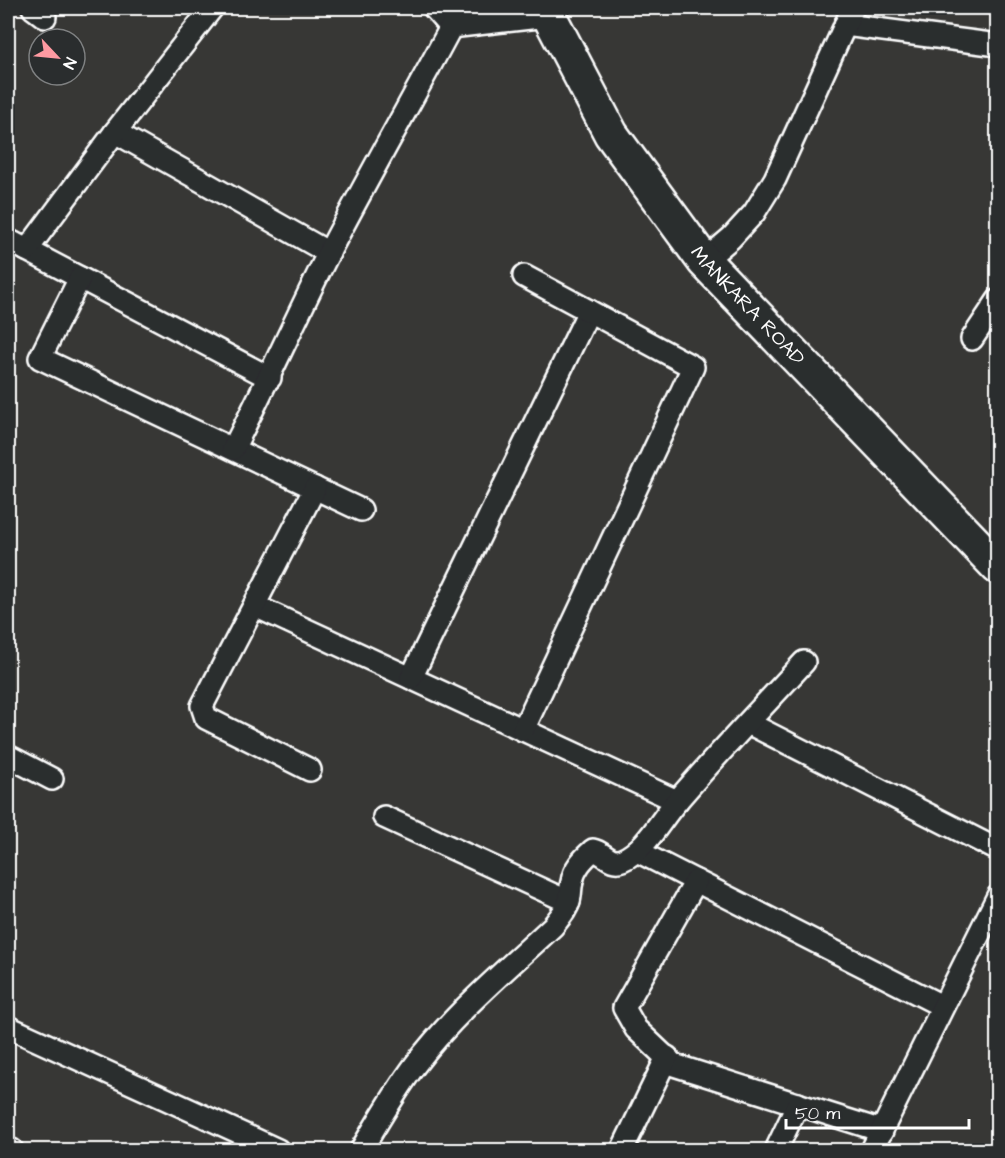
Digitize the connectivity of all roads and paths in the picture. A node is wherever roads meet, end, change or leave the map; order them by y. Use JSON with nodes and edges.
{"nodes":[{"id":1,"x":212,"y":8,"type":"edge"},
{"id":2,"x":434,"y":8,"type":"edge"},
{"id":3,"x":547,"y":12,"type":"edge"},
{"id":4,"x":849,"y":16,"type":"edge"},
{"id":5,"x":452,"y":27,"type":"junction"},
{"id":6,"x":998,"y":45,"type":"edge"},
{"id":7,"x":115,"y":132,"type":"junction"},
{"id":8,"x":8,"y":240,"type":"edge"},
{"id":9,"x":27,"y":250,"type":"junction"},
{"id":10,"x":329,"y":253,"type":"junction"},
{"id":11,"x":704,"y":261,"type":"junction"},
{"id":12,"x":524,"y":276,"type":"dead end"},
{"id":13,"x":80,"y":278,"type":"junction"},
{"id":14,"x":998,"y":300,"type":"edge"},
{"id":15,"x":589,"y":311,"type":"junction"},
{"id":16,"x":972,"y":339,"type":"dead end"},
{"id":17,"x":270,"y":378,"type":"junction"},
{"id":18,"x":233,"y":449,"type":"junction"},
{"id":19,"x":315,"y":488,"type":"junction"},
{"id":20,"x":361,"y":510,"type":"dead end"},
{"id":21,"x":998,"y":567,"type":"edge"},
{"id":22,"x":255,"y":606,"type":"junction"},
{"id":23,"x":804,"y":662,"type":"dead end"},
{"id":24,"x":411,"y":678,"type":"junction"},
{"id":25,"x":748,"y":723,"type":"junction"},
{"id":26,"x":523,"y":730,"type":"junction"},
{"id":27,"x":8,"y":756,"type":"edge"},
{"id":28,"x":310,"y":770,"type":"dead end"},
{"id":29,"x":52,"y":779,"type":"dead end"},
{"id":30,"x":677,"y":801,"type":"junction"},
{"id":31,"x":384,"y":817,"type":"dead end"},
{"id":32,"x":998,"y":850,"type":"edge"},
{"id":33,"x":637,"y":852,"type":"junction"},
{"id":34,"x":696,"y":881,"type":"junction"},
{"id":35,"x":998,"y":896,"type":"edge"},
{"id":36,"x":569,"y":902,"type":"junction"},
{"id":37,"x":942,"y":1006,"type":"junction"},
{"id":38,"x":8,"y":1027,"type":"edge"},
{"id":39,"x":667,"y":1057,"type":"junction"},
{"id":40,"x":798,"y":1104,"type":"junction"},
{"id":41,"x":882,"y":1131,"type":"junction"},
{"id":42,"x":8,"y":1149,"type":"edge"},
{"id":43,"x":12,"y":1150,"type":"edge"},
{"id":44,"x":278,"y":1150,"type":"edge"},
{"id":45,"x":361,"y":1150,"type":"edge"},
{"id":46,"x":622,"y":1150,"type":"edge"},
{"id":47,"x":776,"y":1150,"type":"edge"},
{"id":48,"x":872,"y":1150,"type":"edge"}],
"edges":[{"from":1,"to":7,"type":"street"},
{"from":2,"to":5,"type":"street"},
{"from":3,"to":5,"type":"street"},
{"from":3,"to":11,"type":"main road","name":"MANKARA ROAD"},
{"from":4,"to":6,"type":"street"},
{"from":4,"to":11,"type":"street"},
{"from":5,"to":10,"type":"street"},
{"from":7,"to":9,"type":"street"},
{"from":7,"to":10,"type":"street"},
{"from":8,"to":9,"type":"street"},
{"from":9,"to":13,"type":"street"},
{"from":10,"to":17,"type":"street"},
{"from":11,"to":21,"type":"main road","name":"MANKARA ROAD"},
{"from":12,"to":15,"type":"street"},
{"from":13,"to":17,"type":"street"},
{"from":13,"to":18,"type":"street"},
{"from":14,"to":16,"type":"street"},
{"from":15,"to":24,"type":"street"},
{"from":15,"to":26,"type":"street"},
{"from":17,"to":18,"type":"street"},
{"from":18,"to":19,"type":"street"},
{"from":19,"to":20,"type":"street"},
{"from":19,"to":22,"type":"street"},
{"from":22,"to":24,"type":"street"},
{"from":22,"to":28,"type":"street"},
{"from":23,"to":25,"type":"street"},
{"from":24,"to":26,"type":"street"},
{"from":25,"to":30,"type":"street"},
{"from":25,"to":32,"type":"street"},
{"from":26,"to":30,"type":"street"},
{"from":27,"to":29,"type":"street"},
{"from":30,"to":33,"type":"street"},
{"from":31,"to":36,"type":"street"},
{"from":33,"to":34,"type":"street"},
{"from":33,"to":36,"type":"street"},
{"from":34,"to":37,"type":"street"},
{"from":34,"to":39,"type":"street"},
{"from":35,"to":37,"type":"street"},
{"from":36,"to":45,"type":"street"},
{"from":37,"to":41,"type":"street"},
{"from":38,"to":44,"type":"street"},
{"from":39,"to":40,"type":"street"},
{"from":39,"to":46,"type":"street"},
{"from":40,"to":41,"type":"street"},
{"from":40,"to":47,"type":"street"},
{"from":41,"to":48,"type":"street"},
{"from":42,"to":43,"type":"street"}]}
